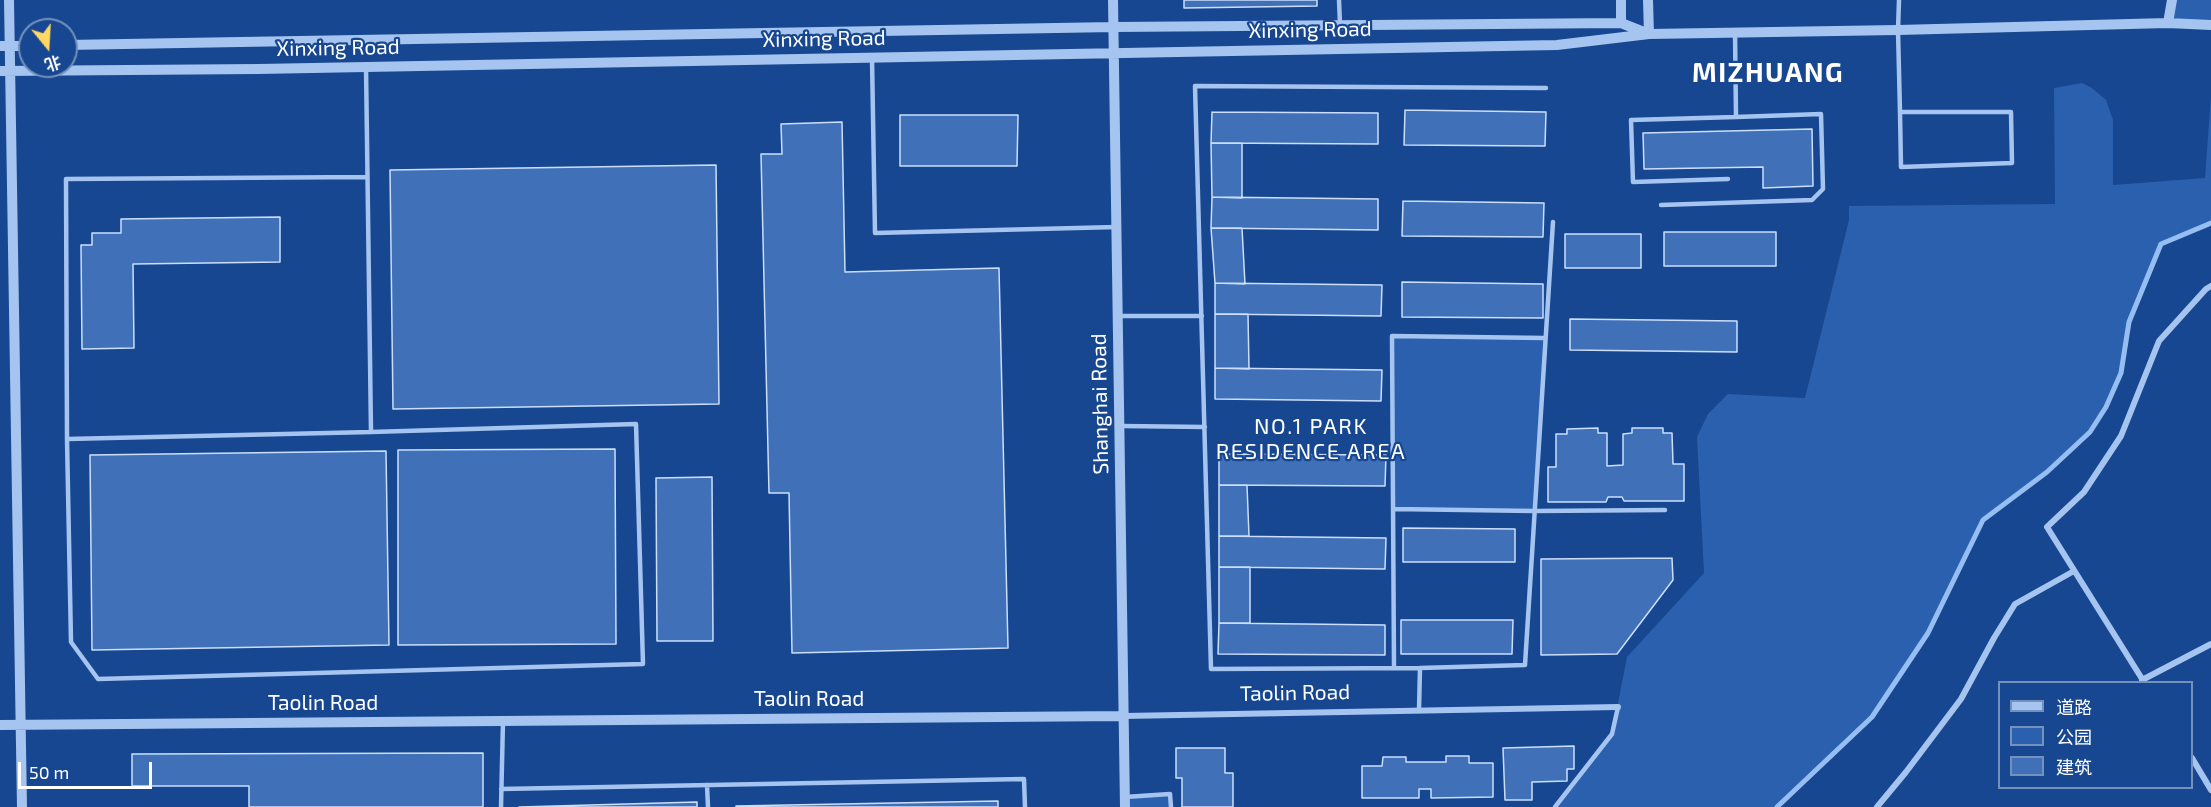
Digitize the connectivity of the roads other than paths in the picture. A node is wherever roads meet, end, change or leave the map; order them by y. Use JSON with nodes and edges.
{"nodes":[{"id":1,"x":9,"y":0,"type":"edge"},
{"id":2,"x":1113,"y":0,"type":"edge"},
{"id":3,"x":1339,"y":0,"type":"edge"},
{"id":4,"x":1621,"y":0,"type":"edge"},
{"id":5,"x":1648,"y":0,"type":"edge"},
{"id":6,"x":1899,"y":0,"type":"edge"},
{"id":7,"x":2172,"y":0,"type":"edge"},
{"id":8,"x":1620,"y":23,"type":"junction"},
{"id":9,"x":2168,"y":23,"type":"junction"},
{"id":10,"x":1340,"y":25,"type":"junction"},
{"id":11,"x":2211,"y":25,"type":"edge"},
{"id":12,"x":1114,"y":27,"type":"junction"},
{"id":13,"x":1898,"y":30,"type":"junction"},
{"id":14,"x":1735,"y":32,"type":"junction"},
{"id":15,"x":1649,"y":34,"type":"junction"},
{"id":16,"x":78,"y":45,"type":"edge"},
{"id":17,"x":5,"y":46,"type":"edge"},
{"id":18,"x":1114,"y":53,"type":"junction"},
{"id":19,"x":872,"y":58,"type":"junction"},
{"id":20,"x":366,"y":67,"type":"junction"},
{"id":21,"x":5,"y":70,"type":"edge"},
{"id":22,"x":1546,"y":88,"type":"dead end"},
{"id":23,"x":1900,"y":112,"type":"junction"},
{"id":24,"x":1736,"y":117,"type":"junction"},
{"id":25,"x":367,"y":177,"type":"junction"},
{"id":26,"x":1728,"y":179,"type":"dead end"},
{"id":27,"x":1661,"y":205,"type":"dead end"},
{"id":28,"x":1552,"y":222,"type":"dead end"},
{"id":29,"x":1117,"y":226,"type":"junction"},
{"id":30,"x":2211,"y":286,"type":"edge"},
{"id":31,"x":1118,"y":316,"type":"junction"},
{"id":32,"x":1202,"y":316,"type":"junction"},
{"id":33,"x":1545,"y":338,"type":"junction"},
{"id":34,"x":1120,"y":426,"type":"junction"},
{"id":35,"x":1205,"y":427,"type":"junction"},
{"id":36,"x":371,"y":432,"type":"junction"},
{"id":37,"x":67,"y":439,"type":"junction"},
{"id":38,"x":1393,"y":509,"type":"junction"},
{"id":39,"x":1665,"y":510,"type":"dead end"},
{"id":40,"x":1534,"y":512,"type":"junction"},
{"id":41,"x":2074,"y":571,"type":"junction"},
{"id":42,"x":2211,"y":644,"type":"edge"},
{"id":43,"x":1394,"y":668,"type":"junction"},
{"id":44,"x":1420,"y":668,"type":"junction"},
{"id":45,"x":2143,"y":681,"type":"edge"},
{"id":46,"x":1618,"y":707,"type":"joint"},
{"id":47,"x":1419,"y":710,"type":"junction"},
{"id":48,"x":1124,"y":716,"type":"junction"},
{"id":49,"x":502,"y":721,"type":"junction"},
{"id":50,"x":0,"y":725,"type":"edge"},
{"id":51,"x":21,"y":725,"type":"junction"},
{"id":52,"x":2193,"y":760,"type":"edge"},
{"id":53,"x":707,"y":785,"type":"junction"},
{"id":54,"x":501,"y":789,"type":"junction"},
{"id":55,"x":2211,"y":789,"type":"edge"},
{"id":56,"x":1125,"y":802,"type":"edge"},
{"id":57,"x":22,"y":807,"type":"edge"},
{"id":58,"x":501,"y":807,"type":"edge"},
{"id":59,"x":708,"y":807,"type":"edge"},
{"id":60,"x":1025,"y":807,"type":"edge"},
{"id":61,"x":1171,"y":807,"type":"edge"},
{"id":62,"x":1555,"y":807,"type":"edge"},
{"id":63,"x":1877,"y":807,"type":"edge"}],
"edges":[{"from":1,"to":17,"type":"street"},
{"from":2,"to":12,"type":"street","name":"Shanghai Road"},
{"from":3,"to":10,"type":"lane"},
{"from":4,"to":8,"type":"street"},
{"from":5,"to":15,"type":"street"},
{"from":6,"to":13,"type":"lane"},
{"from":7,"to":9,"type":"street"},
{"from":8,"to":10,"type":"street","name":"Xinxing Road"},
{"from":8,"to":15,"type":"street"},
{"from":9,"to":11,"type":"street","name":"Xinxing Road"},
{"from":9,"to":13,"type":"street","name":"Xinxing Road"},
{"from":10,"to":12,"type":"street","name":"Xinxing Road"},
{"from":12,"to":16,"type":"street","name":"Xinxing Road"},
{"from":12,"to":18,"type":"street","name":"Shanghai Road"},
{"from":13,"to":14,"type":"street","name":"Xinxing Road"},
{"from":13,"to":23,"type":"lane"},
{"from":14,"to":15,"type":"street","name":"Xinxing Road"},
{"from":14,"to":24,"type":"lane"},
{"from":15,"to":18,"type":"street","name":"Xinxing Road"},
{"from":17,"to":21,"type":"street"},
{"from":18,"to":19,"type":"street","name":"Xinxing Road"},
{"from":18,"to":29,"type":"street","name":"Shanghai Road"},
{"from":19,"to":20,"type":"street","name":"Xinxing Road"},
{"from":19,"to":29,"type":"lane"},
{"from":20,"to":21,"type":"street","name":"Xinxing Road"},
{"from":20,"to":25,"type":"lane"},
{"from":21,"to":51,"type":"street"},
{"from":22,"to":32,"type":"lane"},
{"from":23,"to":23,"type":"lane"},
{"from":24,"to":26,"type":"lane"},
{"from":24,"to":27,"type":"lane"},
{"from":25,"to":36,"type":"lane"},
{"from":25,"to":37,"type":"lane"},
{"from":28,"to":33,"type":"lane"},
{"from":29,"to":31,"type":"street","name":"Shanghai Road"},
{"from":30,"to":41,"type":"street"},
{"from":31,"to":32,"type":"lane"},
{"from":31,"to":34,"type":"street","name":"Shanghai Road"},
{"from":32,"to":35,"type":"lane"},
{"from":33,"to":38,"type":"lane"},
{"from":33,"to":40,"type":"lane"},
{"from":34,"to":35,"type":"lane"},
{"from":34,"to":48,"type":"street","name":"Shanghai Road"},
{"from":35,"to":43,"type":"lane"},
{"from":36,"to":37,"type":"lane"},
{"from":36,"to":37,"type":"lane"},
{"from":38,"to":40,"type":"lane"},
{"from":38,"to":43,"type":"lane"},
{"from":39,"to":40,"type":"lane"},
{"from":40,"to":44,"type":"lane"},
{"from":41,"to":45,"type":"street"},
{"from":41,"to":63,"type":"street"},
{"from":42,"to":45,"type":"street"},
{"from":43,"to":44,"type":"lane"},
{"from":44,"to":47,"type":"lane"},
{"from":46,"to":47,"type":"street","name":"Taolin Road"},
{"from":46,"to":62,"type":"lane"},
{"from":47,"to":48,"type":"street","name":"Taolin Road"},
{"from":48,"to":49,"type":"street","name":"Taolin Road"},
{"from":48,"to":56,"type":"street","name":"Shanghai Road"},
{"from":49,"to":51,"type":"street","name":"Taolin Road"},
{"from":49,"to":54,"type":"lane"},
{"from":50,"to":51,"type":"street","name":"Taolin Road"},
{"from":51,"to":57,"type":"street"},
{"from":52,"to":55,"type":"street"},
{"from":53,"to":54,"type":"lane"},
{"from":53,"to":59,"type":"lane"},
{"from":53,"to":60,"type":"lane"},
{"from":54,"to":58,"type":"lane"},
{"from":56,"to":61,"type":"lane"}]}
